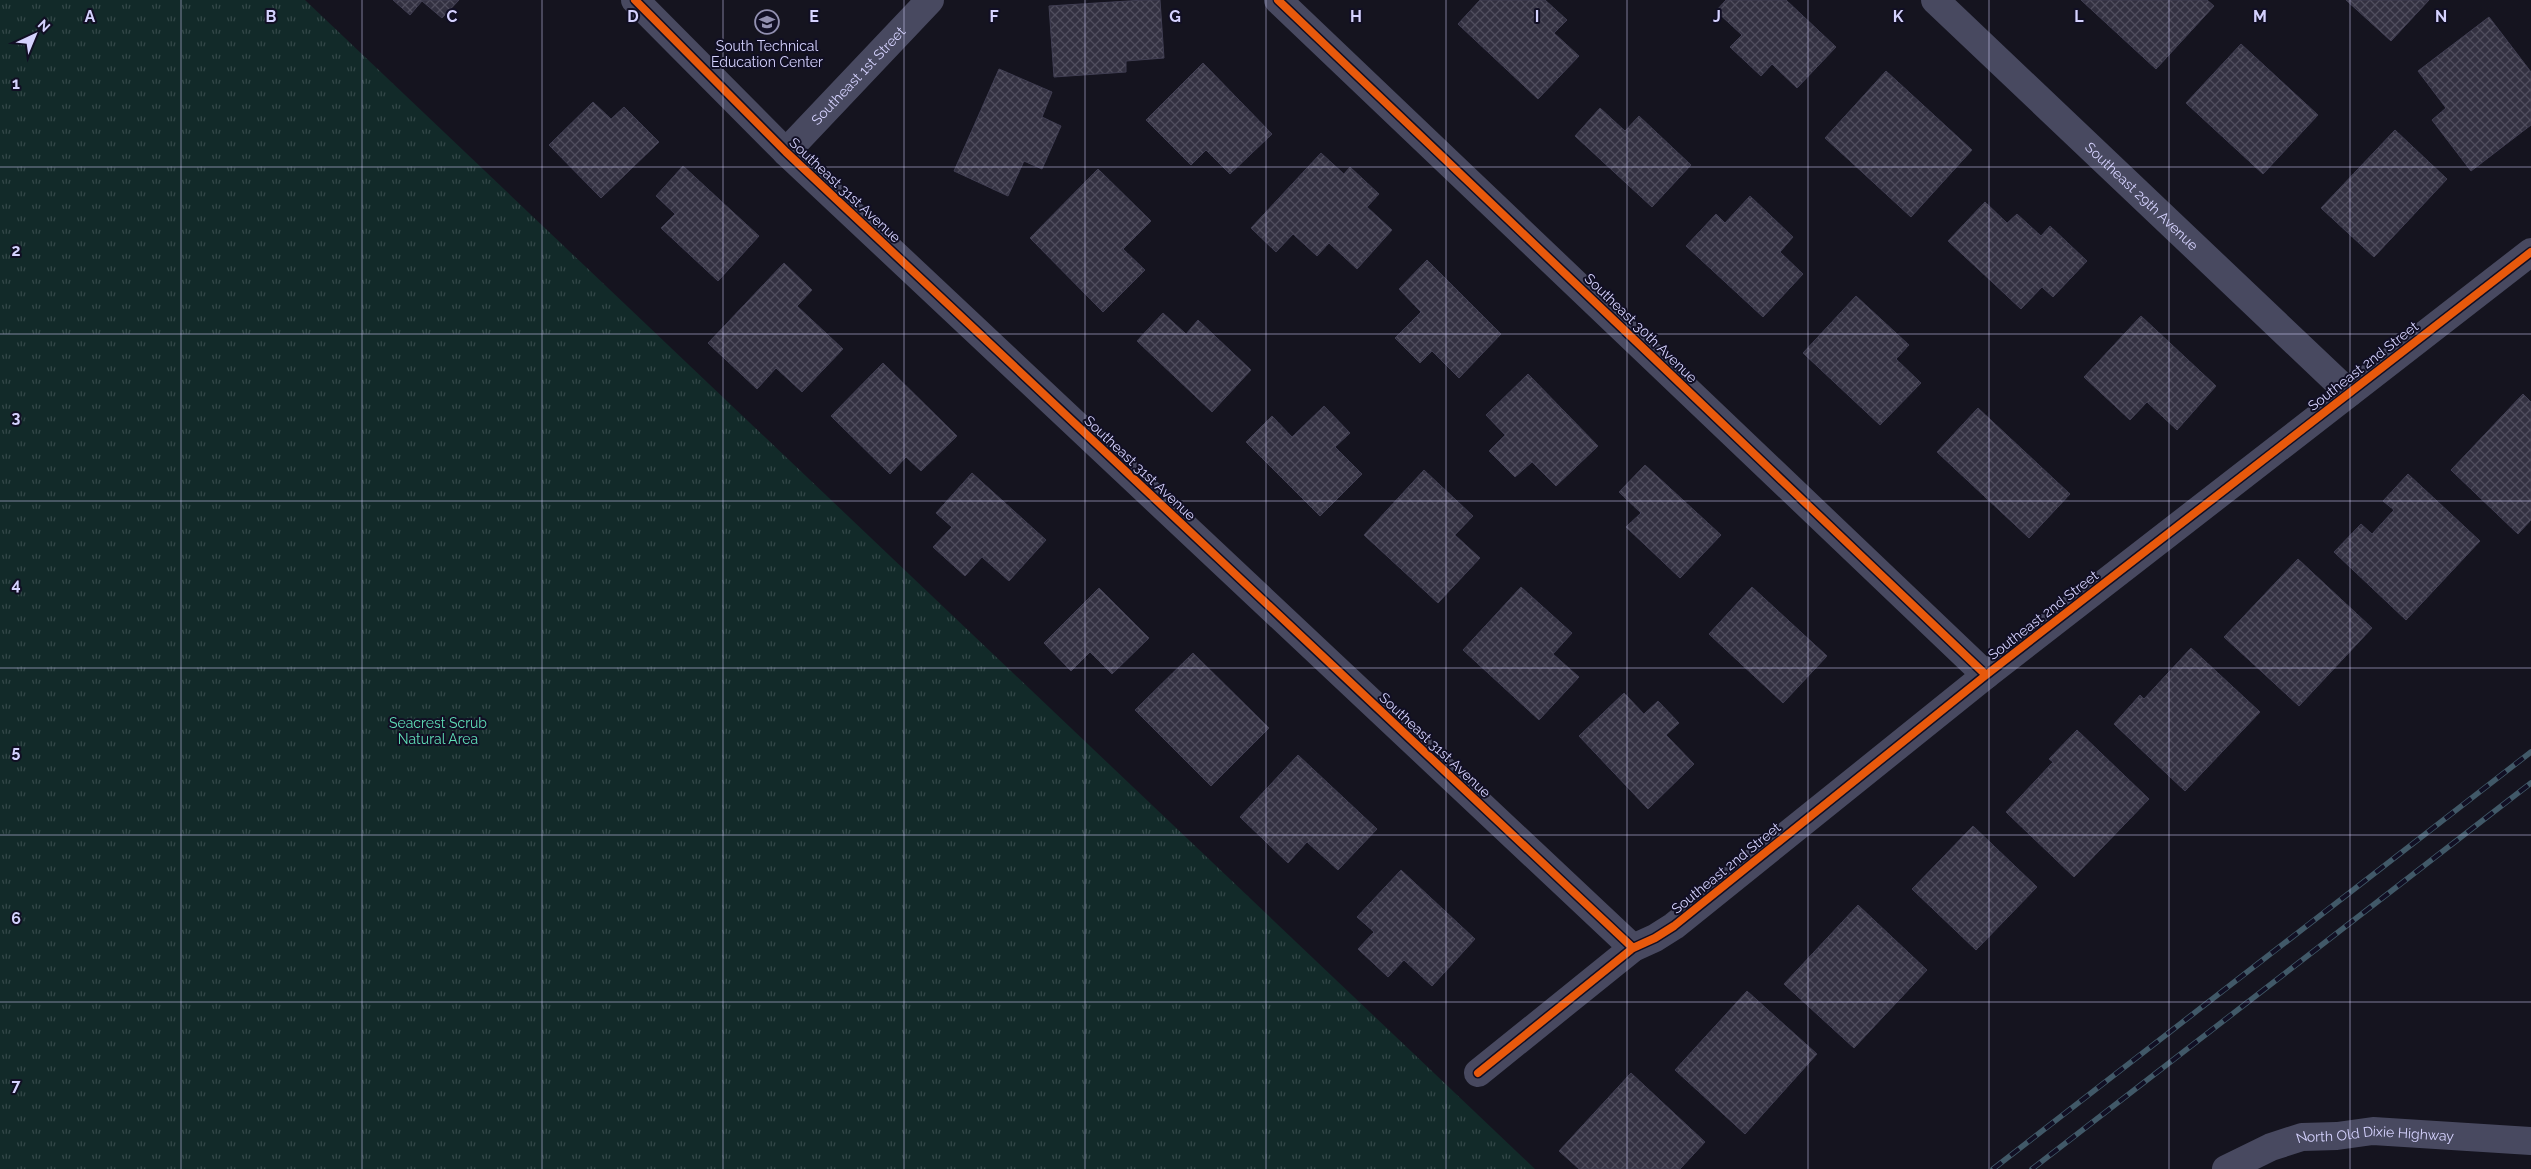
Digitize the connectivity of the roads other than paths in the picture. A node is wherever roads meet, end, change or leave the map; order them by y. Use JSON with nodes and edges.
{"nodes":[{"id":1,"x":635,"y":0,"type":"edge"},
{"id":2,"x":930,"y":0,"type":"edge"},
{"id":3,"x":1278,"y":0,"type":"edge"},
{"id":4,"x":1935,"y":0,"type":"edge"},
{"id":5,"x":786,"y":152,"type":"junction"},
{"id":6,"x":2531,"y":252,"type":"edge"},
{"id":7,"x":2349,"y":393,"type":"junction"},
{"id":8,"x":1986,"y":675,"type":"junction"},
{"id":9,"x":1633,"y":948,"type":"junction"},
{"id":10,"x":1478,"y":1073,"type":"dead end"},
{"id":11,"x":2531,"y":1141,"type":"edge"},
{"id":12,"x":2226,"y":1169,"type":"edge"}],
"edges":[{"from":1,"to":5,"type":"street","name":"Southeast 31st Avenue"},
{"from":2,"to":5,"type":"street","name":"Southeast 1st Street"},
{"from":3,"to":8,"type":"street","name":"Southeast 30th Avenue"},
{"from":4,"to":7,"type":"street","name":"Southeast 29th Avenue"},
{"from":5,"to":9,"type":"street","name":"Southeast 31st Avenue"},
{"from":6,"to":7,"type":"street","name":"Southeast 2nd Street"},
{"from":7,"to":8,"type":"street","name":"Southeast 2nd Street"},
{"from":8,"to":9,"type":"street","name":"Southeast 2nd Street"},
{"from":9,"to":10,"type":"street","name":"Southeast 2nd Street"},
{"from":11,"to":12,"type":"street","name":"North Old Dixie Highway"}]}
